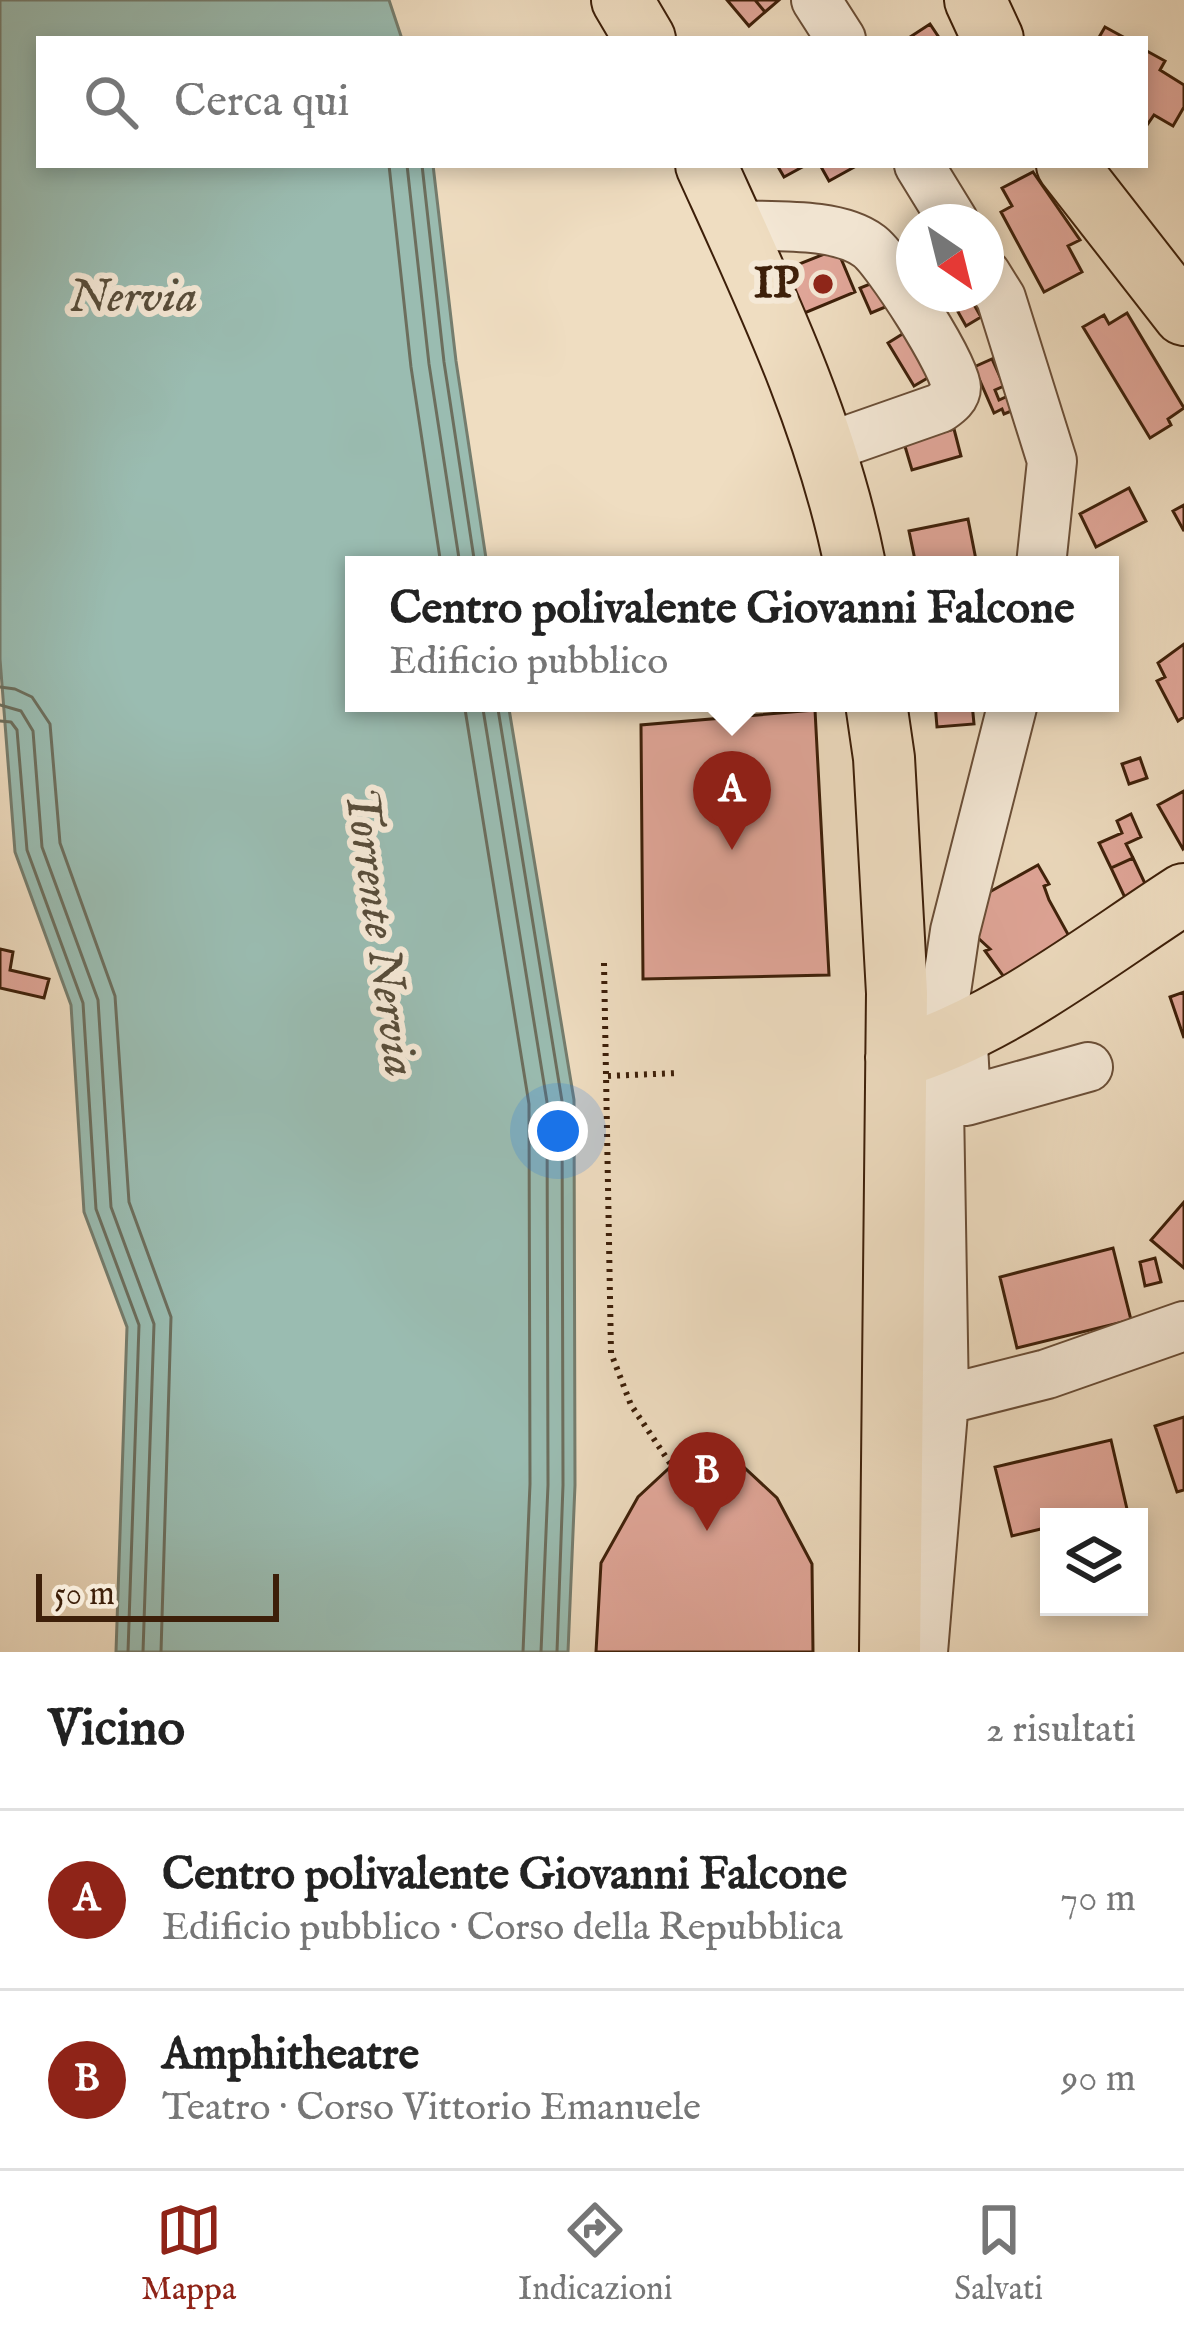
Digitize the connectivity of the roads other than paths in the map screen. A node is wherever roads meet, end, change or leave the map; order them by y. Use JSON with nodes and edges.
{"nodes":[{"id":1,"x":622,"y":0,"type":"edge"},
{"id":2,"x":816,"y":0,"type":"edge"},
{"id":3,"x":975,"y":0,"type":"edge"},
{"id":4,"x":643,"y":36,"type":"edge"},
{"id":5,"x":839,"y":36,"type":"edge"},
{"id":6,"x":992,"y":36,"type":"edge"},
{"id":7,"x":707,"y":168,"type":"edge"},
{"id":8,"x":921,"y":168,"type":"edge"},
{"id":9,"x":1069,"y":168,"type":"edge"},
{"id":10,"x":943,"y":204,"type":"edge"},
{"id":11,"x":733,"y":225,"type":"junction"},
{"id":12,"x":1004,"y":308,"type":"edge"},
{"id":13,"x":1184,"y":315,"type":"edge"},
{"id":14,"x":826,"y":448,"type":"junction"},
{"id":15,"x":853,"y":556,"type":"edge"},
{"id":16,"x":1042,"y":556,"type":"edge"},
{"id":17,"x":877,"y":712,"type":"edge"},
{"id":18,"x":1011,"y":712,"type":"edge"},
{"id":19,"x":1184,"y":894,"type":"edge"},
{"id":20,"x":932,"y":1046,"type":"junction"},
{"id":21,"x":1088,"y":1067,"type":"dead end"},
{"id":22,"x":1184,"y":1326,"type":"edge"},
{"id":23,"x":944,"y":1400,"type":"junction"},
{"id":24,"x":890,"y":1652,"type":"edge"},
{"id":25,"x":922,"y":1652,"type":"edge"}],
"edges":[{"from":1,"to":4,"type":"main road"},
{"from":2,"to":5,"type":"street"},
{"from":3,"to":6,"type":"main road"},
{"from":7,"to":11,"type":"main road"},
{"from":8,"to":10,"type":"street"},
{"from":9,"to":13,"type":"main road"},
{"from":11,"to":14,"type":"main road"},
{"from":11,"to":14,"type":"street"},
{"from":12,"to":16,"type":"street"},
{"from":14,"to":15,"type":"main road"},
{"from":17,"to":20,"type":"main road"},
{"from":18,"to":20,"type":"street"},
{"from":19,"to":20,"type":"main road"},
{"from":20,"to":21,"type":"street"},
{"from":20,"to":23,"type":"street"},
{"from":20,"to":24,"type":"main road"},
{"from":22,"to":23,"type":"street"},
{"from":23,"to":25,"type":"street"}]}
